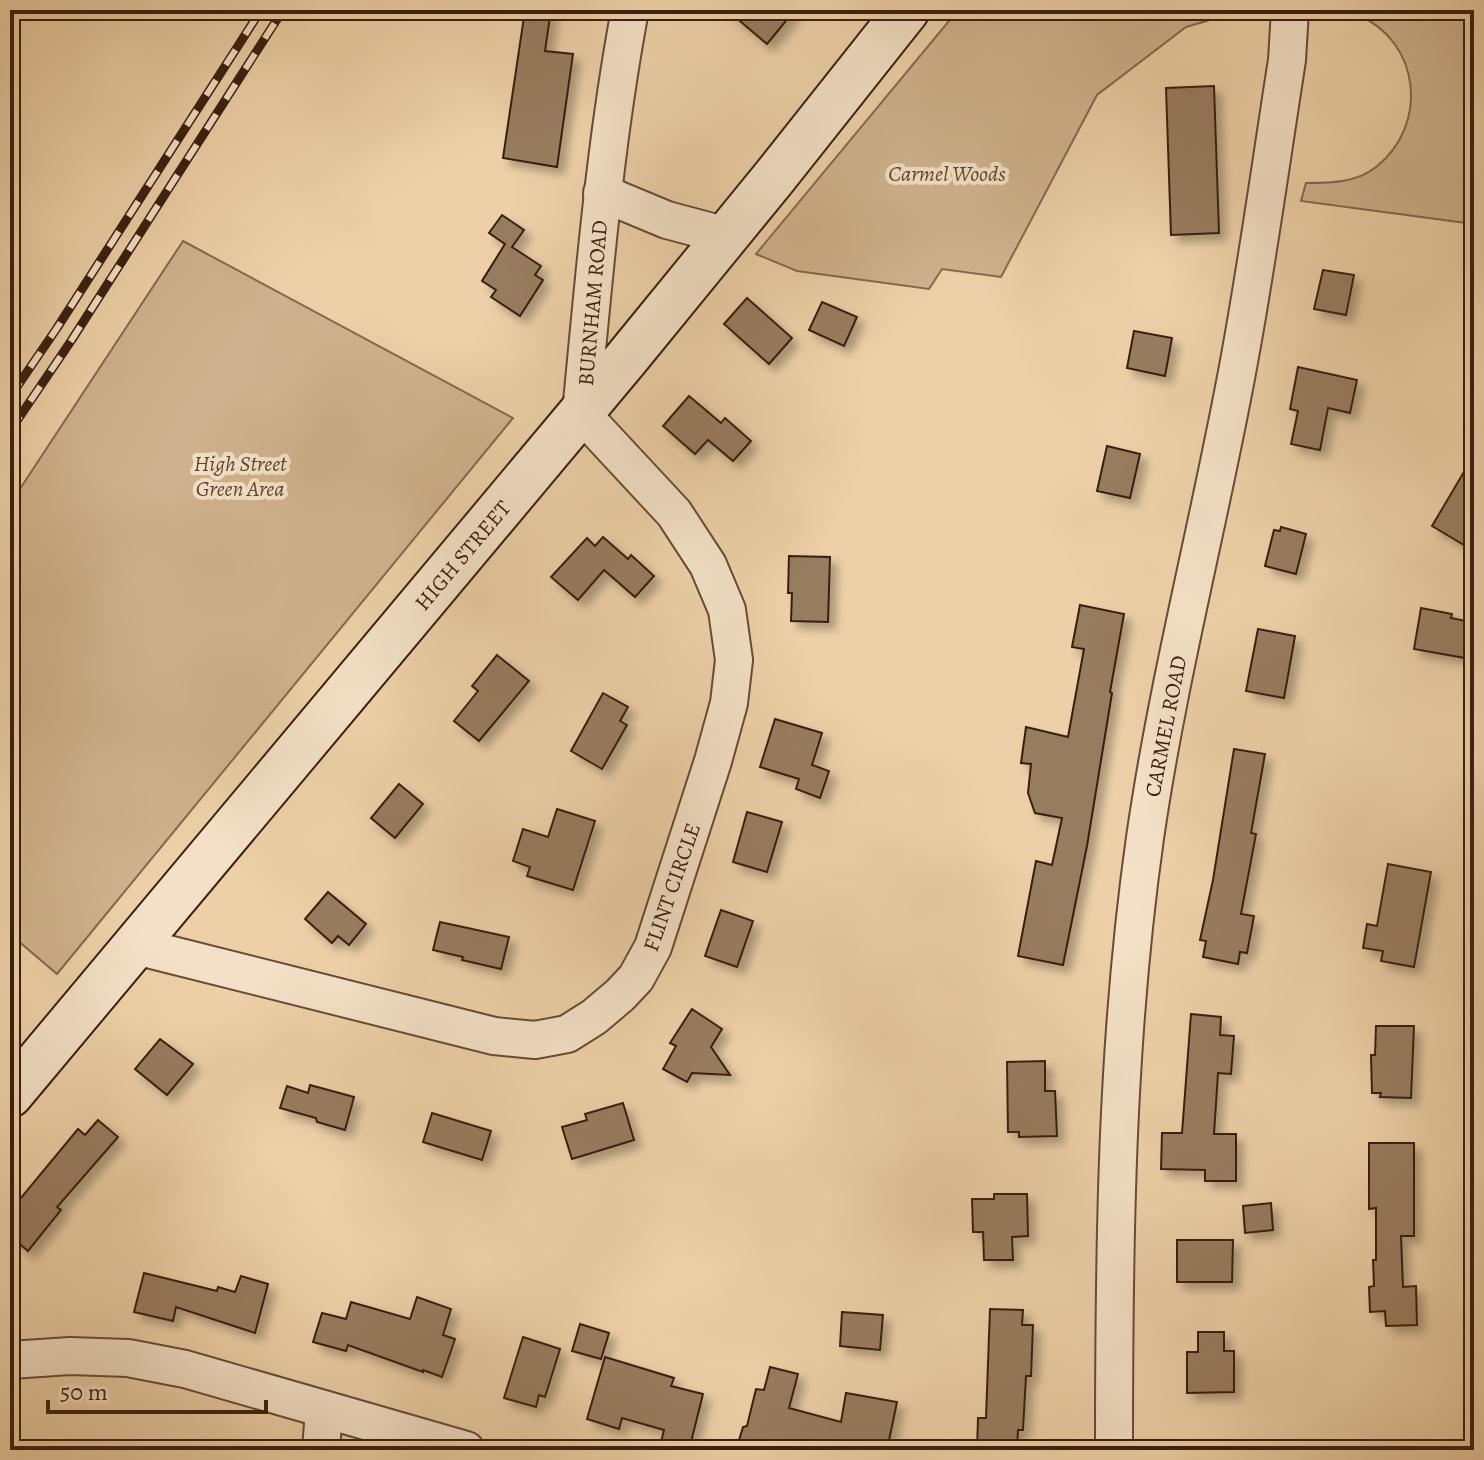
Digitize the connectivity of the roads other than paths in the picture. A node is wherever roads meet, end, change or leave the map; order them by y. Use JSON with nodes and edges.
{"nodes":[{"id":1,"x":630,"y":10,"type":"edge"},
{"id":2,"x":907,"y":10,"type":"edge"},
{"id":3,"x":1290,"y":10,"type":"edge"},
{"id":4,"x":602,"y":193,"type":"junction"},
{"id":5,"x":727,"y":236,"type":"junction"},
{"id":6,"x":581,"y":413,"type":"junction"},
{"id":7,"x":136,"y":946,"type":"junction"},
{"id":8,"x":10,"y":1095,"type":"edge"},
{"id":9,"x":10,"y":1360,"type":"edge"},
{"id":10,"x":324,"y":1410,"type":"junction"},
{"id":11,"x":321,"y":1450,"type":"edge"},
{"id":12,"x":466,"y":1450,"type":"edge"},
{"id":13,"x":1114,"y":1450,"type":"edge"}],
"edges":[{"from":1,"to":4,"type":"street","name":"BURNHAM ROAD"},
{"from":2,"to":5,"type":"main road","name":"HIGH STREET"},
{"from":3,"to":13,"type":"street","name":"CARMEL ROAD"},
{"from":4,"to":5,"type":"street","name":"BURNHAM ROAD"},
{"from":4,"to":6,"type":"street","name":"BURNHAM ROAD"},
{"from":5,"to":6,"type":"main road","name":"HIGH STREET"},
{"from":6,"to":7,"type":"main road","name":"HIGH STREET"},
{"from":6,"to":7,"type":"street","name":"FLINT CIRCLE"},
{"from":7,"to":8,"type":"main road","name":"HIGH STREET"},
{"from":9,"to":10,"type":"street"},
{"from":10,"to":11,"type":"street"},
{"from":10,"to":12,"type":"street"}]}
